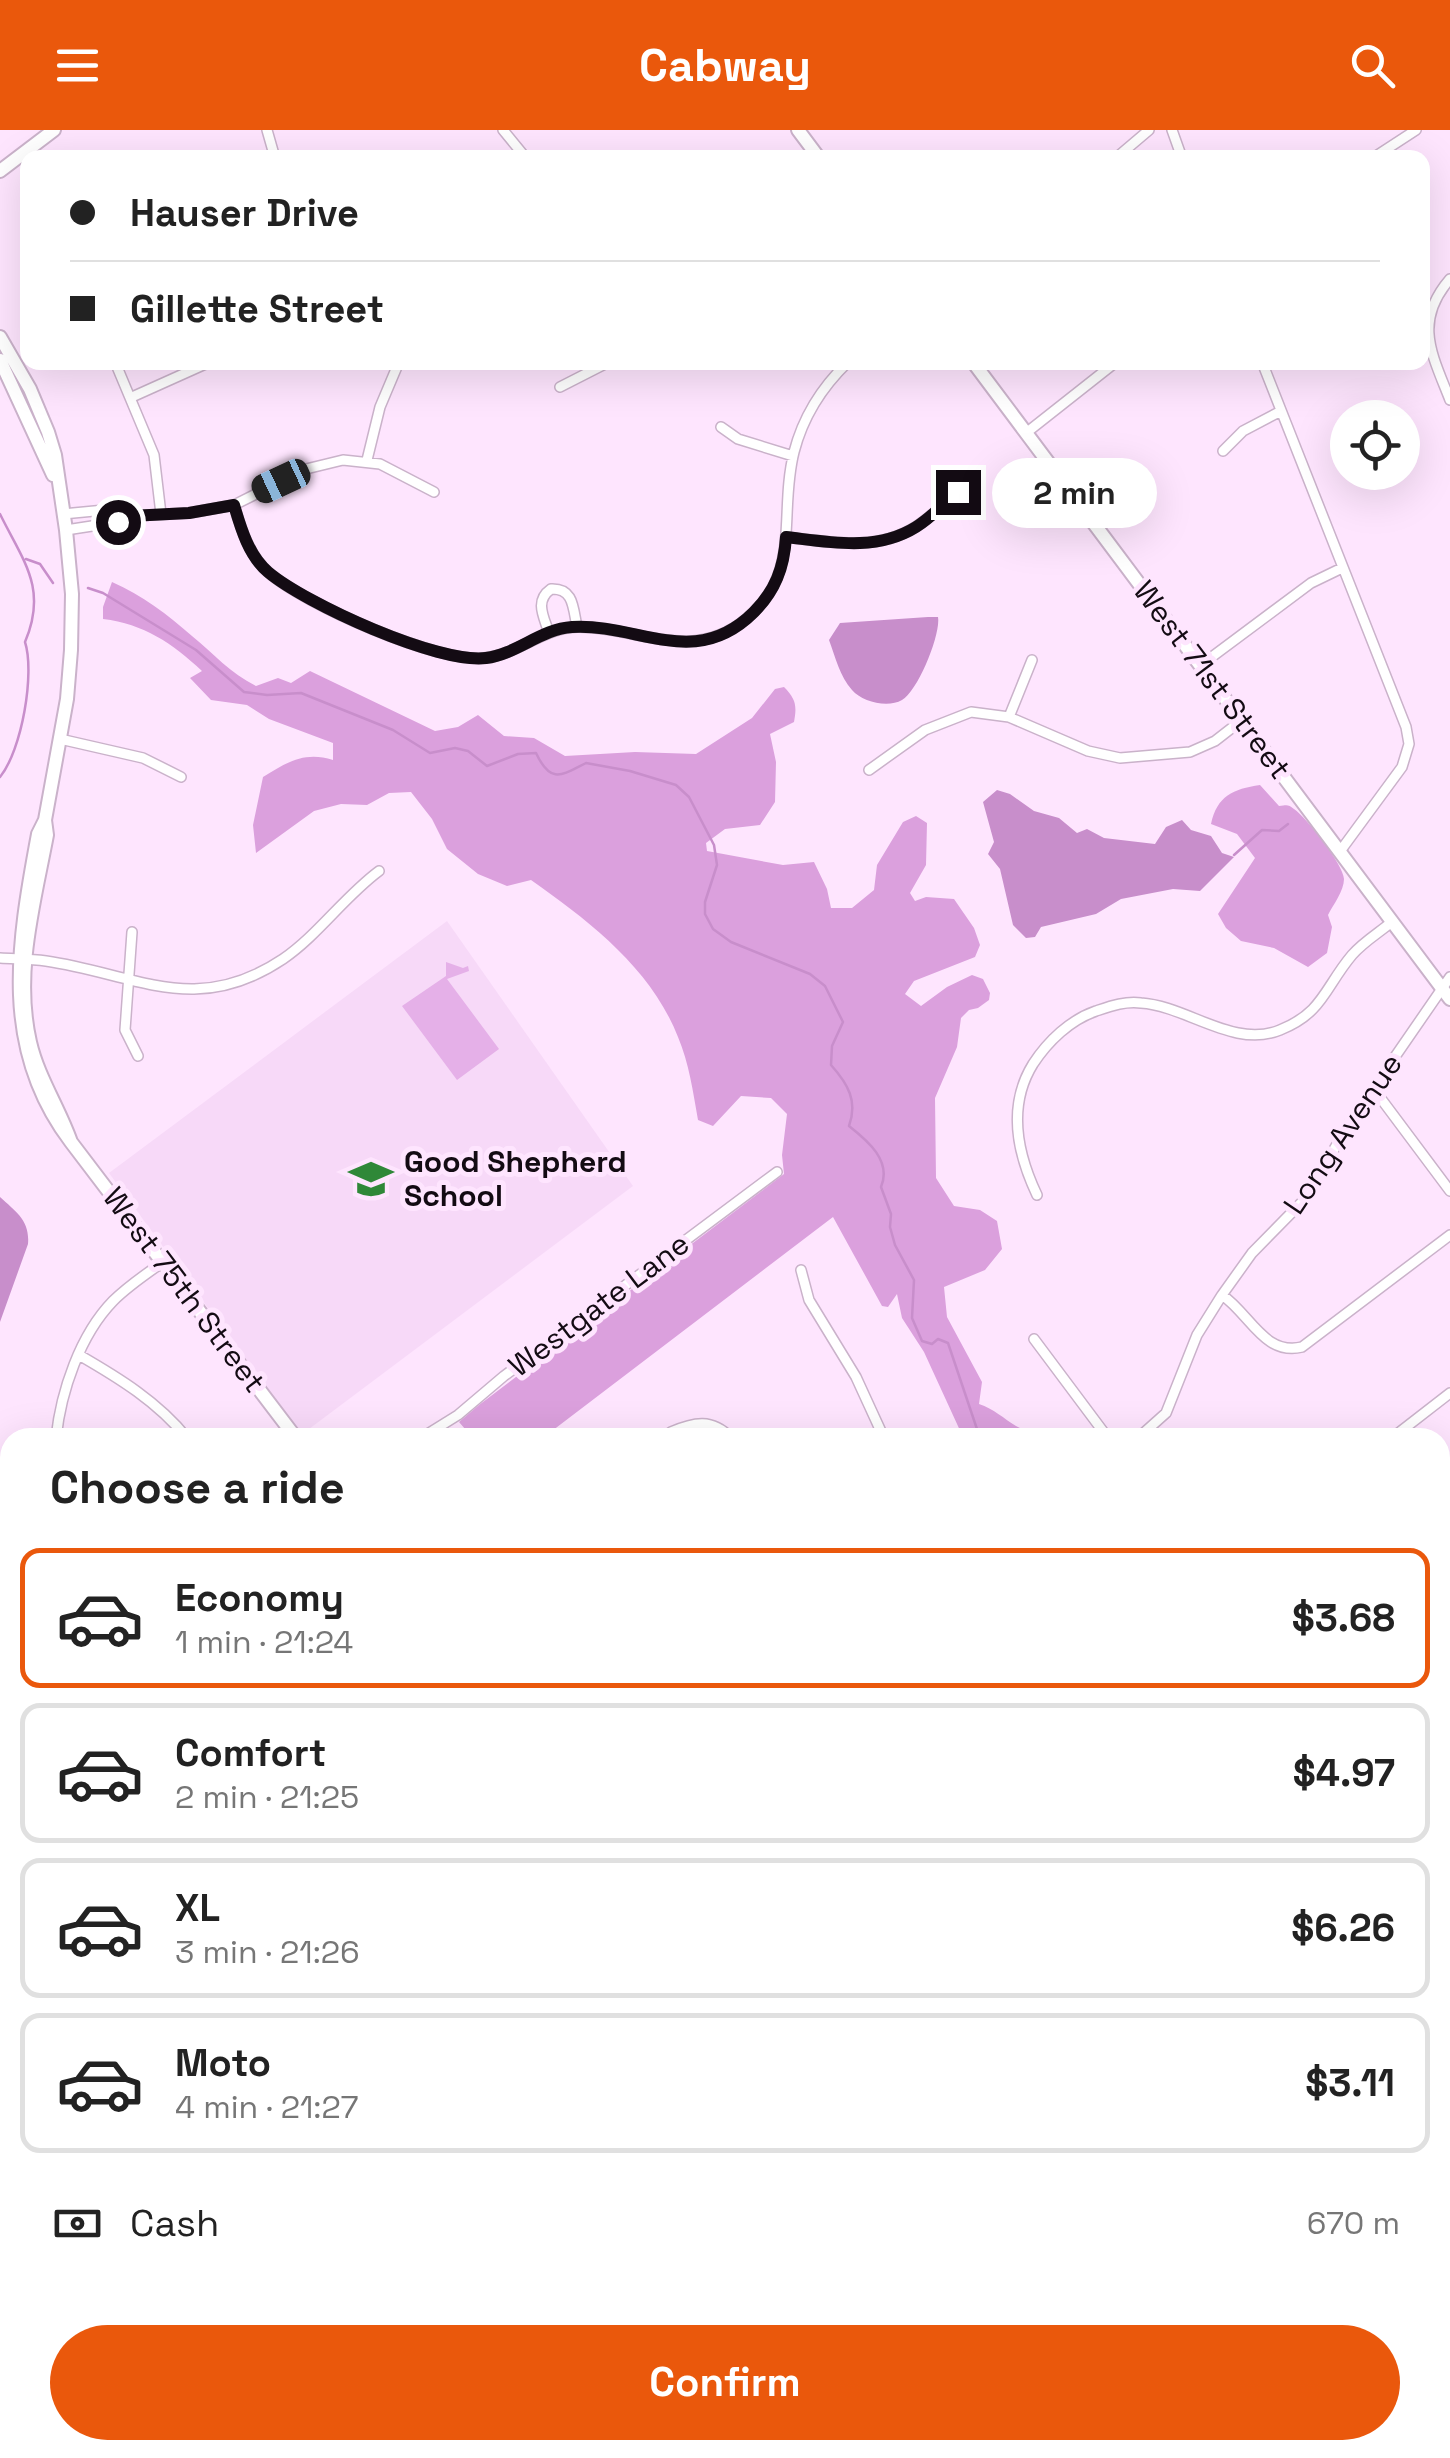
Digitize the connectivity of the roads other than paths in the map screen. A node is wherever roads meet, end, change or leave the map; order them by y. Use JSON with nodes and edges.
{"nodes":[{"id":1,"x":54,"y":130,"type":"edge"},
{"id":2,"x":503,"y":130,"type":"edge"},
{"id":3,"x":1150,"y":130,"type":"edge"},
{"id":4,"x":1416,"y":130,"type":"edge"},
{"id":5,"x":28,"y":150,"type":"edge"},
{"id":6,"x":519,"y":150,"type":"edge"},
{"id":7,"x":1126,"y":150,"type":"edge"},
{"id":8,"x":1385,"y":150,"type":"edge"},
{"id":9,"x":20,"y":156,"type":"edge"},
{"id":10,"x":0,"y":171,"type":"edge"},
{"id":11,"x":1450,"y":279,"type":"edge"},
{"id":12,"x":1430,"y":312,"type":"edge"},
{"id":13,"x":0,"y":337,"type":"edge"},
{"id":14,"x":1430,"y":346,"type":"edge"},
{"id":15,"x":0,"y":360,"type":"edge"},
{"id":16,"x":120,"y":370,"type":"edge"},
{"id":17,"x":193,"y":370,"type":"edge"},
{"id":18,"x":397,"y":370,"type":"edge"},
{"id":19,"x":593,"y":370,"type":"edge"},
{"id":20,"x":841,"y":370,"type":"edge"},
{"id":21,"x":979,"y":370,"type":"edge"},
{"id":22,"x":1106,"y":370,"type":"edge"},
{"id":23,"x":1265,"y":370,"type":"edge"},
{"id":24,"x":560,"y":387,"type":"dead end"},
{"id":25,"x":132,"y":398,"type":"junction"},
{"id":26,"x":1450,"y":400,"type":"edge"},
{"id":27,"x":1281,"y":411,"type":"junction"},
{"id":28,"x":721,"y":427,"type":"dead end"},
{"id":29,"x":1026,"y":433,"type":"junction"},
{"id":30,"x":1223,"y":451,"type":"dead end"},
{"id":31,"x":793,"y":456,"type":"junction"},
{"id":32,"x":366,"y":460,"type":"junction"},
{"id":33,"x":978,"y":474,"type":"dead end"},
{"id":34,"x":57,"y":483,"type":"junction"},
{"id":35,"x":434,"y":492,"type":"dead end"},
{"id":36,"x":234,"y":505,"type":"junction"},
{"id":37,"x":63,"y":514,"type":"junction"},
{"id":38,"x":161,"y":514,"type":"junction"},
{"id":39,"x":130,"y":516,"type":"junction"},
{"id":40,"x":66,"y":530,"type":"junction"},
{"id":41,"x":786,"y":537,"type":"junction"},
{"id":42,"x":1342,"y":568,"type":"junction"},
{"id":43,"x":577,"y":627,"type":"junction"},
{"id":44,"x":549,"y":633,"type":"junction"},
{"id":45,"x":1032,"y":660,"type":"dead end"},
{"id":46,"x":1201,"y":665,"type":"junction"},
{"id":47,"x":1009,"y":717,"type":"junction"},
{"id":48,"x":1242,"y":720,"type":"junction"},
{"id":49,"x":60,"y":739,"type":"junction"},
{"id":50,"x":869,"y":770,"type":"dead end"},
{"id":51,"x":181,"y":777,"type":"dead end"},
{"id":52,"x":1341,"y":850,"type":"junction"},
{"id":53,"x":379,"y":871,"type":"dead end"},
{"id":54,"x":1393,"y":921,"type":"junction"},
{"id":55,"x":132,"y":932,"type":"dead end"},
{"id":56,"x":13,"y":959,"type":"edge"},
{"id":57,"x":129,"y":980,"type":"junction"},
{"id":58,"x":1447,"y":988,"type":"edge"},
{"id":59,"x":138,"y":1056,"type":"dead end"},
{"id":60,"x":1373,"y":1088,"type":"junction"},
{"id":61,"x":777,"y":1172,"type":"dead end"},
{"id":62,"x":1450,"y":1191,"type":"edge"},
{"id":63,"x":1036,"y":1195,"type":"dead end"},
{"id":64,"x":1450,"y":1235,"type":"edge"},
{"id":65,"x":163,"y":1262,"type":"junction"},
{"id":66,"x":800,"y":1270,"type":"dead end"},
{"id":67,"x":1222,"y":1295,"type":"junction"},
{"id":68,"x":1034,"y":1339,"type":"dead end"},
{"id":69,"x":80,"y":1355,"type":"junction"},
{"id":70,"x":1450,"y":1394,"type":"edge"},
{"id":71,"x":57,"y":1428,"type":"edge"},
{"id":72,"x":178,"y":1428,"type":"edge"},
{"id":73,"x":288,"y":1428,"type":"edge"},
{"id":74,"x":437,"y":1428,"type":"edge"},
{"id":75,"x":681,"y":1428,"type":"edge"},
{"id":76,"x":717,"y":1428,"type":"edge"},
{"id":77,"x":879,"y":1428,"type":"edge"},
{"id":78,"x":1101,"y":1428,"type":"edge"},
{"id":79,"x":1149,"y":1428,"type":"edge"},
{"id":80,"x":1405,"y":1428,"type":"edge"}],
"edges":[{"from":1,"to":5,"type":"main road"},
{"from":2,"to":6,"type":"street"},
{"from":3,"to":7,"type":"street"},
{"from":4,"to":8,"type":"street"},
{"from":9,"to":10,"type":"main road"},
{"from":11,"to":12,"type":"street"},
{"from":13,"to":34,"type":"main road"},
{"from":14,"to":26,"type":"street"},
{"from":15,"to":34,"type":"main road"},
{"from":16,"to":25,"type":"street"},
{"from":17,"to":25,"type":"street"},
{"from":18,"to":32,"type":"street"},
{"from":19,"to":24,"type":"street"},
{"from":20,"to":31,"type":"street"},
{"from":21,"to":29,"type":"main road","name":"West 71st Street"},
{"from":22,"to":29,"type":"street"},
{"from":23,"to":27,"type":"street"},
{"from":25,"to":38,"type":"street"},
{"from":27,"to":30,"type":"street"},
{"from":27,"to":42,"type":"street"},
{"from":28,"to":31,"type":"street"},
{"from":29,"to":46,"type":"main road","name":"West 71st Street"},
{"from":31,"to":41,"type":"street"},
{"from":32,"to":35,"type":"street"},
{"from":32,"to":36,"type":"street"},
{"from":33,"to":41,"type":"street"},
{"from":34,"to":37,"type":"main road","name":"West 75th Street"},
{"from":36,"to":38,"type":"street"},
{"from":36,"to":44,"type":"street"},
{"from":37,"to":39,"type":"street"},
{"from":37,"to":40,"type":"main road","name":"West 75th Street"},
{"from":38,"to":39,"type":"street"},
{"from":39,"to":40,"type":"street"},
{"from":40,"to":49,"type":"main road","name":"West 75th Street"},
{"from":41,"to":43,"type":"street"},
{"from":42,"to":46,"type":"street"},
{"from":42,"to":52,"type":"street"},
{"from":43,"to":44,"type":"street"},
{"from":43,"to":44,"type":"street"},
{"from":45,"to":47,"type":"street"},
{"from":46,"to":48,"type":"main road","name":"West 71st Street"},
{"from":47,"to":48,"type":"street"},
{"from":47,"to":50,"type":"street"},
{"from":48,"to":52,"type":"main road","name":"West 71st Street"},
{"from":49,"to":51,"type":"street"},
{"from":49,"to":56,"type":"main road","name":"West 75th Street"},
{"from":52,"to":54,"type":"main road","name":"West 71st Street"},
{"from":53,"to":57,"type":"street"},
{"from":54,"to":58,"type":"main road","name":"West 71st Street"},
{"from":54,"to":63,"type":"street"},
{"from":55,"to":57,"type":"street"},
{"from":56,"to":57,"type":"street"},
{"from":56,"to":65,"type":"main road","name":"West 75th Street"},
{"from":57,"to":59,"type":"street"},
{"from":58,"to":60,"type":"street","name":"Long Avenue"},
{"from":60,"to":62,"type":"street"},
{"from":60,"to":67,"type":"street","name":"Long Avenue"},
{"from":61,"to":74,"type":"street","name":"Westgate Lane"},
{"from":64,"to":67,"type":"street"},
{"from":65,"to":69,"type":"street"},
{"from":65,"to":73,"type":"main road","name":"West 75th Street"},
{"from":66,"to":77,"type":"street"},
{"from":67,"to":79,"type":"street","name":"Long Avenue"},
{"from":68,"to":78,"type":"street"},
{"from":69,"to":71,"type":"street"},
{"from":69,"to":72,"type":"street"},
{"from":70,"to":80,"type":"street"},
{"from":75,"to":76,"type":"street"}]}
